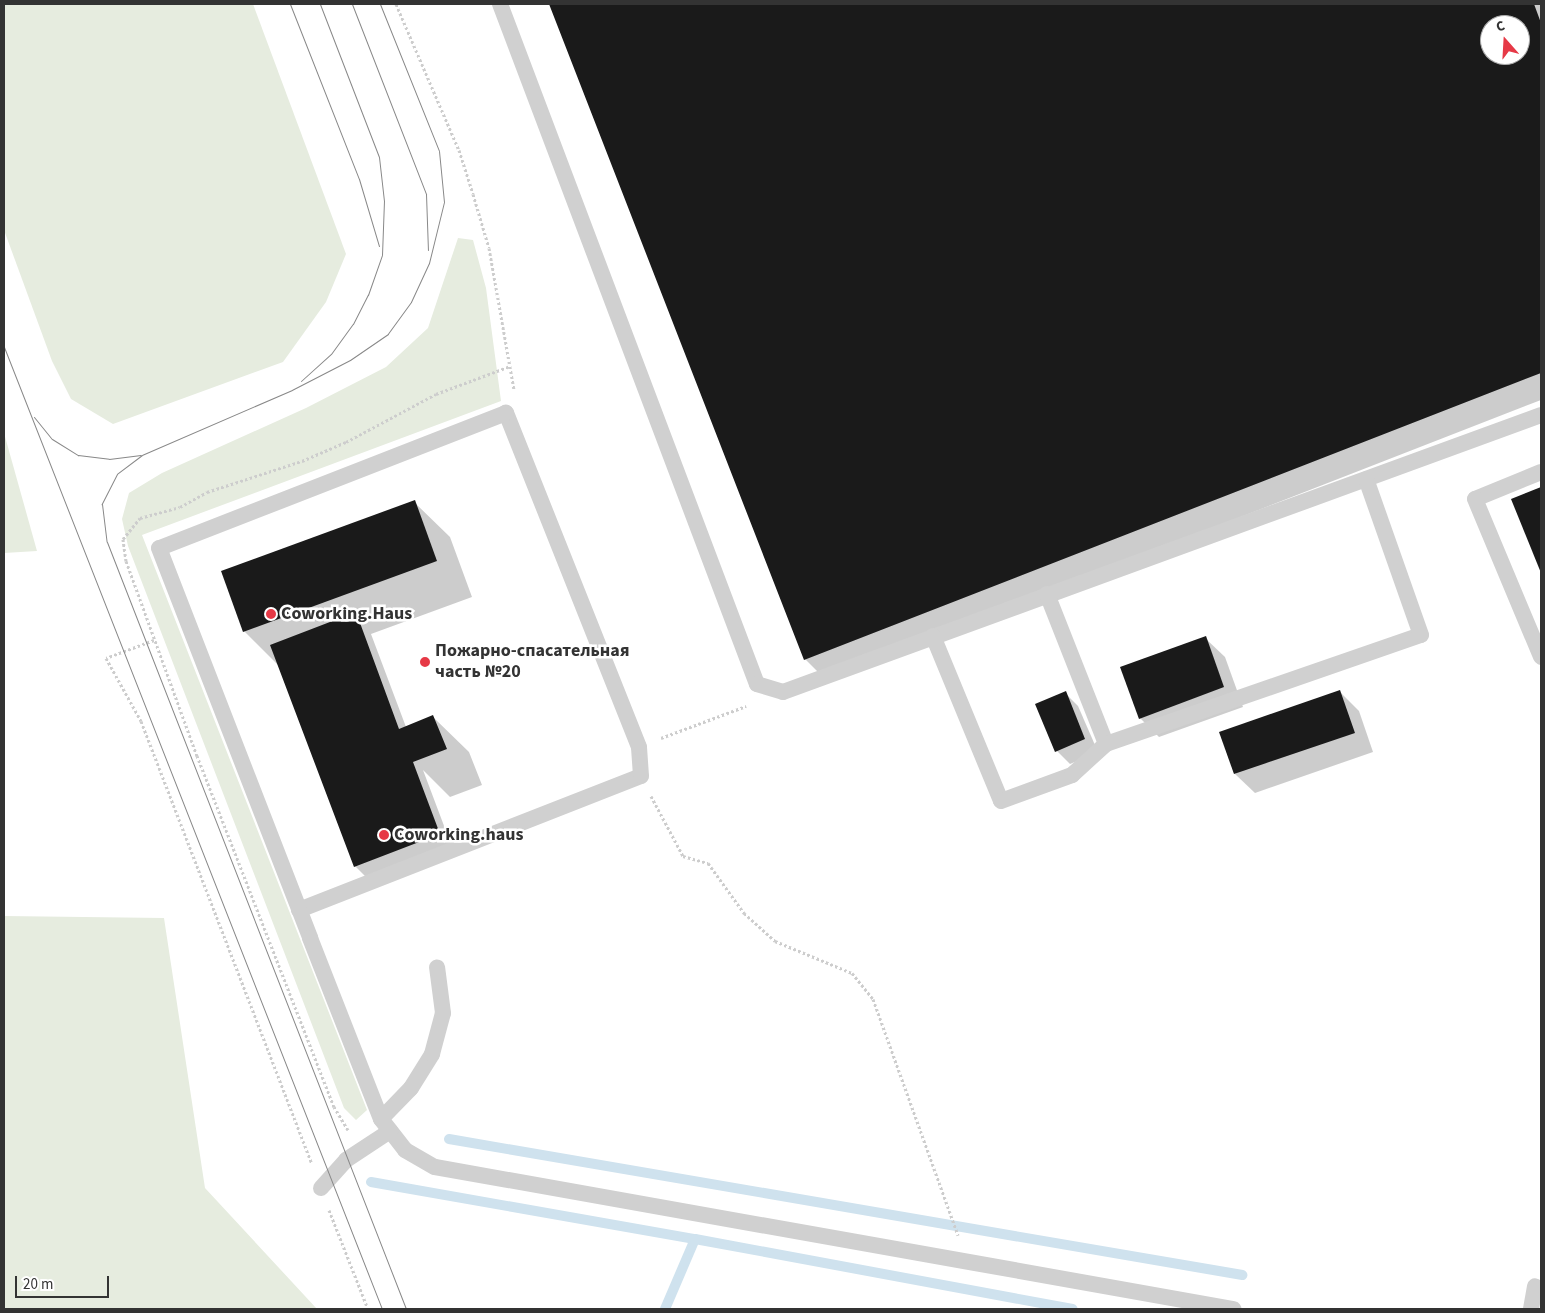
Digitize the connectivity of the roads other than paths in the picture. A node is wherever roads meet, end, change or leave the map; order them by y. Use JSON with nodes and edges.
{"nodes":[{"id":1,"x":500,"y":4,"type":"edge"},
{"id":2,"x":1541,"y":415,"type":"edge"},
{"id":3,"x":1541,"y":472,"type":"edge"},
{"id":4,"x":1366,"y":479,"type":"junction"},
{"id":5,"x":1047,"y":594,"type":"junction"},
{"id":6,"x":933,"y":636,"type":"junction"},
{"id":7,"x":1541,"y":657,"type":"edge"},
{"id":8,"x":1106,"y":744,"type":"junction"},
{"id":9,"x":299,"y":910,"type":"junction"},
{"id":10,"x":437,"y":967,"type":"dead end"},
{"id":11,"x":385,"y":1125,"type":"junction"},
{"id":12,"x":321,"y":1188,"type":"dead end"},
{"id":13,"x":1535,"y":1286,"type":"dead end"},
{"id":14,"x":1233,"y":1309,"type":"edge"},
{"id":15,"x":1531,"y":1309,"type":"edge"}],
"edges":[{"from":1,"to":6,"type":"lane"},
{"from":2,"to":4,"type":"lane"},
{"from":3,"to":7,"type":"lane"},
{"from":4,"to":5,"type":"lane"},
{"from":4,"to":8,"type":"lane"},
{"from":5,"to":6,"type":"lane"},
{"from":5,"to":8,"type":"lane"},
{"from":6,"to":8,"type":"lane"},
{"from":9,"to":9,"type":"lane"},
{"from":9,"to":11,"type":"lane"},
{"from":10,"to":11,"type":"lane"},
{"from":11,"to":12,"type":"lane"},
{"from":11,"to":14,"type":"lane"},
{"from":13,"to":15,"type":"lane"}]}
